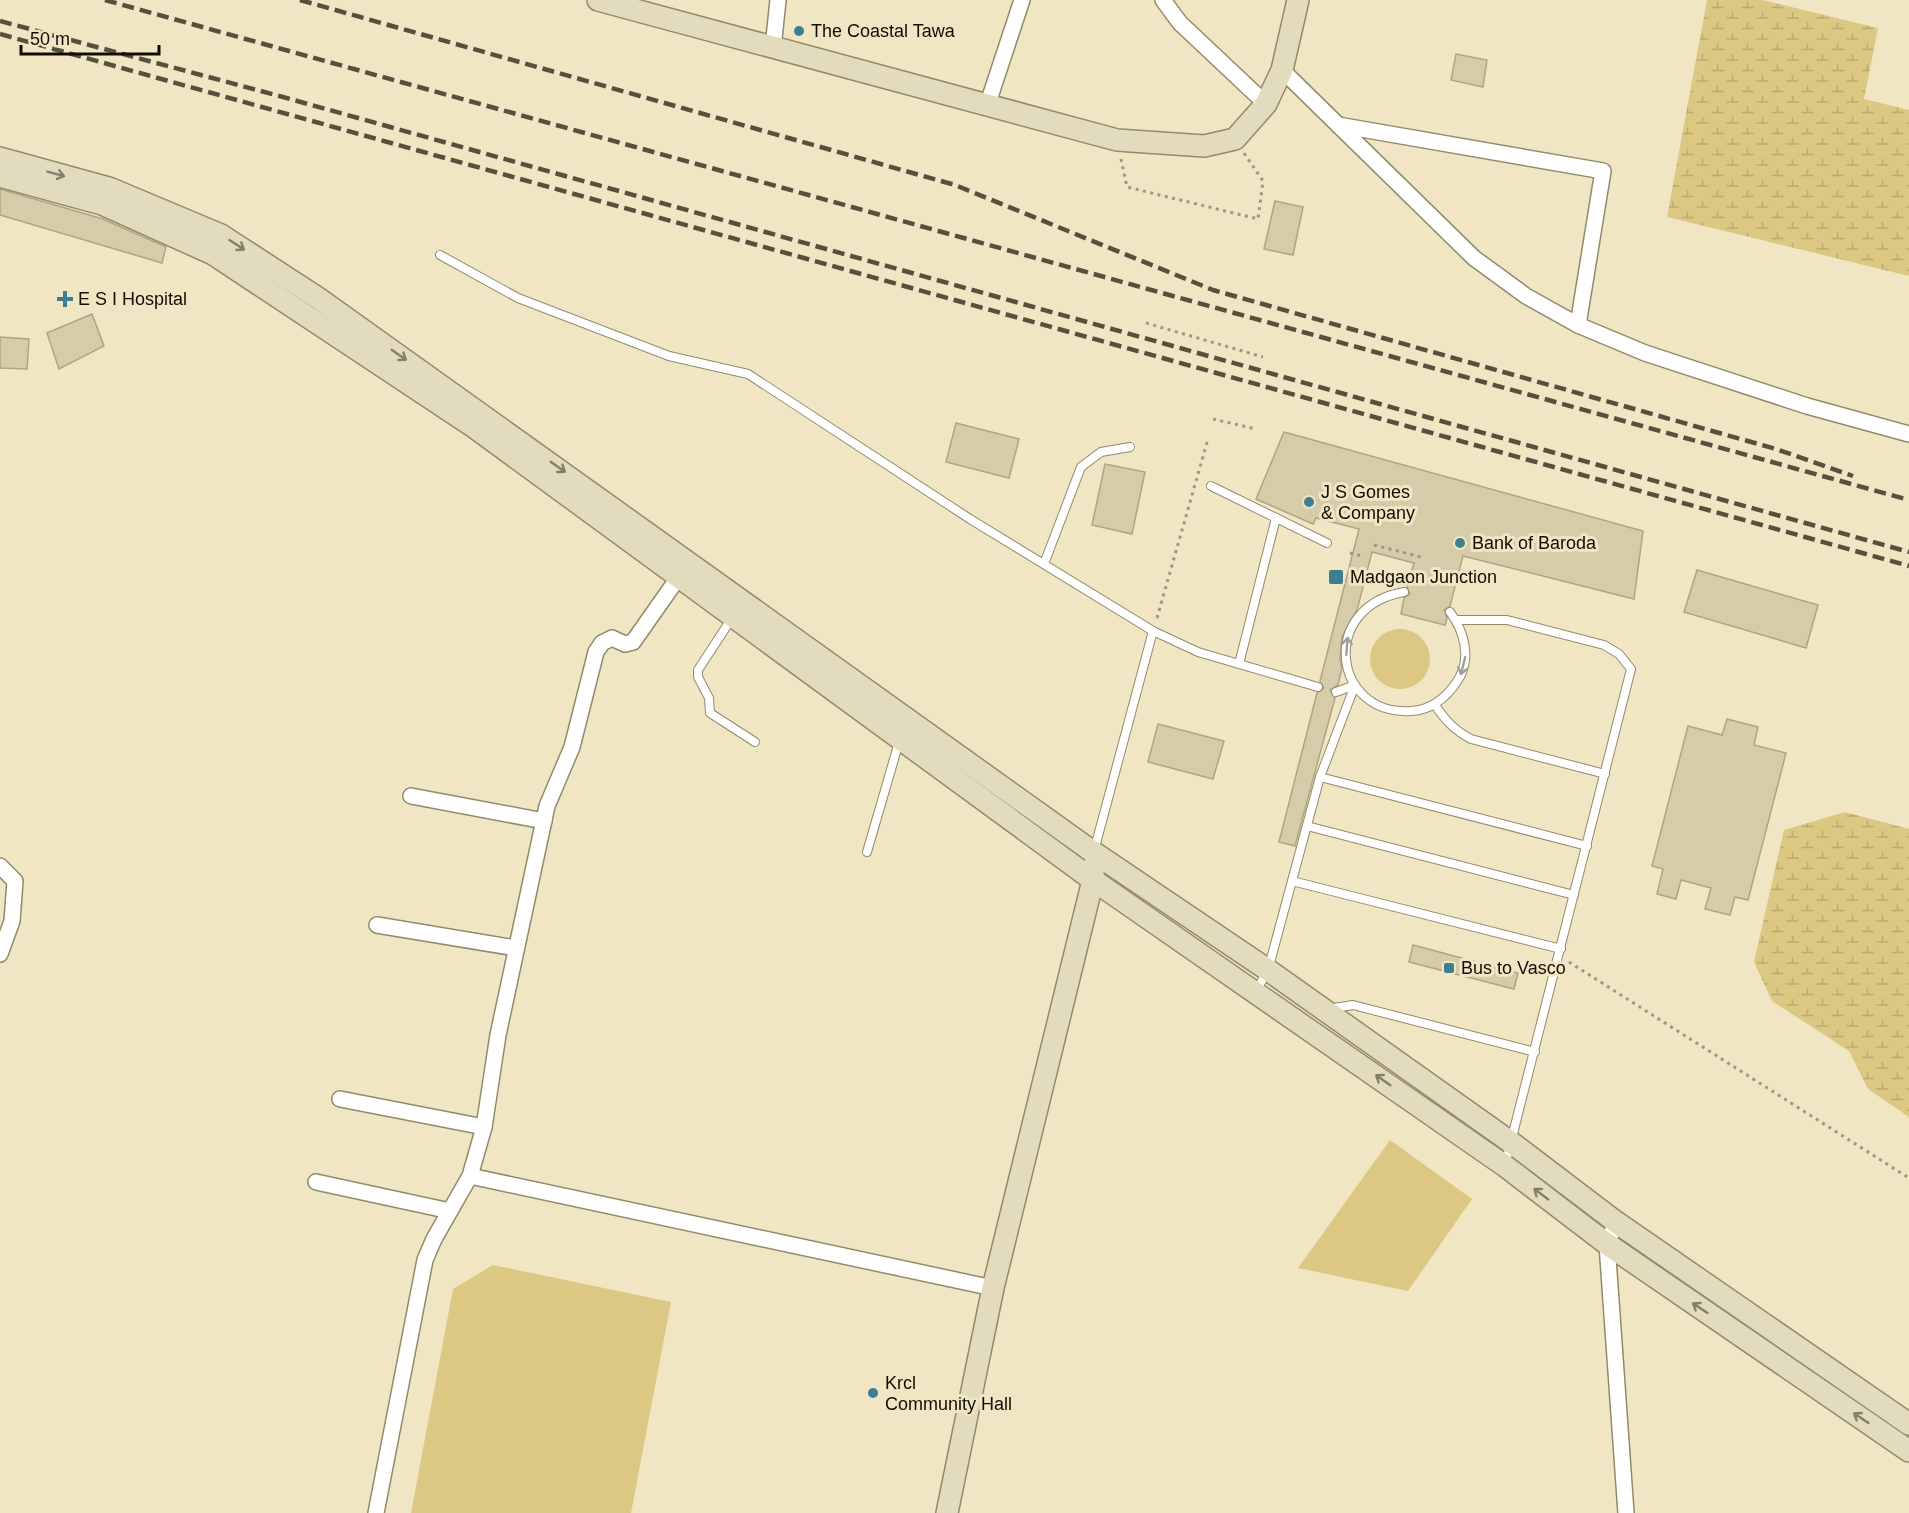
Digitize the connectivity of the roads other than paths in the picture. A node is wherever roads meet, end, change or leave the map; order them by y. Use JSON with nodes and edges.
{"nodes":[{"id":1,"x":598,"y":0,"type":"edge"},
{"id":2,"x":778,"y":0,"type":"edge"},
{"id":3,"x":1022,"y":0,"type":"edge"},
{"id":4,"x":1163,"y":0,"type":"edge"},
{"id":5,"x":1298,"y":0,"type":"edge"},
{"id":6,"x":773,"y":48,"type":"junction"},
{"id":7,"x":1282,"y":70,"type":"junction"},
{"id":8,"x":1266,"y":104,"type":"junction"},
{"id":9,"x":987,"y":106,"type":"junction"},
{"id":10,"x":1338,"y":125,"type":"junction"},
{"id":11,"x":0,"y":158,"type":"edge"},
{"id":12,"x":0,"y":176,"type":"edge"},
{"id":13,"x":440,"y":255,"type":"dead end"},
{"id":14,"x":1578,"y":325,"type":"junction"},
{"id":15,"x":1909,"y":434,"type":"edge"},
{"id":16,"x":1130,"y":447,"type":"dead end"},
{"id":17,"x":1210,"y":486,"type":"dead end"},
{"id":18,"x":1276,"y":518,"type":"junction"},
{"id":19,"x":1327,"y":543,"type":"dead end"},
{"id":20,"x":1044,"y":564,"type":"junction"},
{"id":21,"x":678,"y":578,"type":"junction"},
{"id":22,"x":1404,"y":592,"type":"dead end"},
{"id":23,"x":1450,"y":612,"type":"dead end"},
{"id":24,"x":733,"y":617,"type":"junction"},
{"id":25,"x":1456,"y":620,"type":"junction"},
{"id":26,"x":1153,"y":631,"type":"junction"},
{"id":27,"x":1239,"y":664,"type":"junction"},
{"id":28,"x":1355,"y":685,"type":"junction"},
{"id":29,"x":1318,"y":687,"type":"dead end"},
{"id":30,"x":1336,"y":692,"type":"dead end"},
{"id":31,"x":1435,"y":705,"type":"junction"},
{"id":32,"x":900,"y":738,"type":"junction"},
{"id":33,"x":755,"y":742,"type":"dead end"},
{"id":34,"x":1605,"y":774,"type":"junction"},
{"id":35,"x":1320,"y":777,"type":"junction"},
{"id":36,"x":411,"y":796,"type":"dead end"},
{"id":37,"x":1024,"y":802,"type":"junction"},
{"id":38,"x":1012,"y":820,"type":"junction"},
{"id":39,"x":544,"y":821,"type":"junction"},
{"id":40,"x":1307,"y":826,"type":"junction"},
{"id":41,"x":1587,"y":846,"type":"junction"},
{"id":42,"x":867,"y":852,"type":"dead end"},
{"id":43,"x":1093,"y":852,"type":"junction"},
{"id":44,"x":0,"y":866,"type":"edge"},
{"id":45,"x":1093,"y":880,"type":"junction"},
{"id":46,"x":1292,"y":881,"type":"junction"},
{"id":47,"x":1575,"y":895,"type":"junction"},
{"id":48,"x":377,"y":926,"type":"dead end"},
{"id":49,"x":516,"y":948,"type":"junction"},
{"id":50,"x":1560,"y":952,"type":"junction"},
{"id":51,"x":0,"y":954,"type":"edge"},
{"id":52,"x":1268,"y":970,"type":"junction"},
{"id":53,"x":1256,"y":991,"type":"junction"},
{"id":54,"x":1324,"y":1010,"type":"junction"},
{"id":55,"x":1535,"y":1052,"type":"junction"},
{"id":56,"x":340,"y":1099,"type":"dead end"},
{"id":57,"x":484,"y":1127,"type":"junction"},
{"id":58,"x":1512,"y":1143,"type":"junction"},
{"id":59,"x":1505,"y":1166,"type":"junction"},
{"id":60,"x":470,"y":1176,"type":"junction"},
{"id":61,"x":316,"y":1182,"type":"dead end"},
{"id":62,"x":450,"y":1210,"type":"junction"},
{"id":63,"x":1616,"y":1222,"type":"junction"},
{"id":64,"x":1607,"y":1244,"type":"junction"},
{"id":65,"x":993,"y":1288,"type":"junction"},
{"id":66,"x":1909,"y":1424,"type":"edge"},
{"id":67,"x":1909,"y":1451,"type":"edge"},
{"id":68,"x":376,"y":1513,"type":"edge"},
{"id":69,"x":947,"y":1513,"type":"edge"},
{"id":70,"x":1626,"y":1513,"type":"edge"}],
"edges":[{"from":1,"to":6,"type":"main road"},
{"from":2,"to":6,"type":"street"},
{"from":3,"to":9,"type":"street"},
{"from":4,"to":8,"type":"street"},
{"from":5,"to":7,"type":"main road"},
{"from":6,"to":9,"type":"main road"},
{"from":7,"to":8,"type":"main road"},
{"from":7,"to":10,"type":"street"},
{"from":8,"to":9,"type":"main road"},
{"from":10,"to":14,"type":"street"},
{"from":10,"to":14,"type":"street"},
{"from":11,"to":37,"type":"main road","one_way":true},
{"from":12,"to":21,"type":"main road"},
{"from":13,"to":20,"type":"lane"},
{"from":14,"to":15,"type":"street"},
{"from":16,"to":20,"type":"lane"},
{"from":17,"to":18,"type":"lane"},
{"from":18,"to":19,"type":"lane"},
{"from":18,"to":27,"type":"lane"},
{"from":20,"to":26,"type":"lane"},
{"from":21,"to":24,"type":"main road"},
{"from":21,"to":39,"type":"street"},
{"from":28,"to":22,"type":"lane","one_way":true},
{"from":23,"to":25,"type":"lane"},
{"from":24,"to":32,"type":"main road"},
{"from":24,"to":33,"type":"lane"},
{"from":25,"to":31,"type":"lane","one_way":true},
{"from":25,"to":34,"type":"lane"},
{"from":26,"to":27,"type":"lane"},
{"from":26,"to":43,"type":"lane"},
{"from":27,"to":29,"type":"lane"},
{"from":28,"to":30,"type":"lane"},
{"from":28,"to":31,"type":"lane"},
{"from":28,"to":35,"type":"lane"},
{"from":31,"to":34,"type":"lane"},
{"from":32,"to":38,"type":"main road"},
{"from":32,"to":42,"type":"lane"},
{"from":34,"to":41,"type":"lane"},
{"from":35,"to":40,"type":"lane"},
{"from":35,"to":41,"type":"lane"},
{"from":36,"to":39,"type":"street"},
{"from":37,"to":38,"type":"main road"},
{"from":37,"to":43,"type":"main road"},
{"from":38,"to":45,"type":"main road"},
{"from":39,"to":49,"type":"street"},
{"from":40,"to":46,"type":"lane"},
{"from":40,"to":47,"type":"lane"},
{"from":41,"to":47,"type":"lane"},
{"from":43,"to":45,"type":"main road"},
{"from":43,"to":52,"type":"main road"},
{"from":44,"to":51,"type":"street"},
{"from":45,"to":53,"type":"main road"},
{"from":45,"to":65,"type":"main road"},
{"from":46,"to":50,"type":"lane"},
{"from":46,"to":52,"type":"lane"},
{"from":47,"to":50,"type":"lane"},
{"from":48,"to":49,"type":"street"},
{"from":49,"to":57,"type":"street"},
{"from":50,"to":55,"type":"lane"},
{"from":52,"to":53,"type":"lane"},
{"from":52,"to":54,"type":"main road"},
{"from":59,"to":53,"type":"main road","one_way":true},
{"from":54,"to":55,"type":"lane"},
{"from":54,"to":58,"type":"main road"},
{"from":55,"to":58,"type":"lane"},
{"from":56,"to":57,"type":"street"},
{"from":57,"to":60,"type":"street"},
{"from":58,"to":59,"type":"lane"},
{"from":58,"to":63,"type":"main road"},
{"from":64,"to":59,"type":"main road","one_way":true},
{"from":60,"to":62,"type":"street"},
{"from":60,"to":65,"type":"street"},
{"from":61,"to":62,"type":"street"},
{"from":62,"to":68,"type":"street"},
{"from":63,"to":64,"type":"street"},
{"from":63,"to":66,"type":"main road"},
{"from":67,"to":64,"type":"main road","one_way":true},
{"from":64,"to":70,"type":"street"},
{"from":65,"to":69,"type":"main road"}]}
